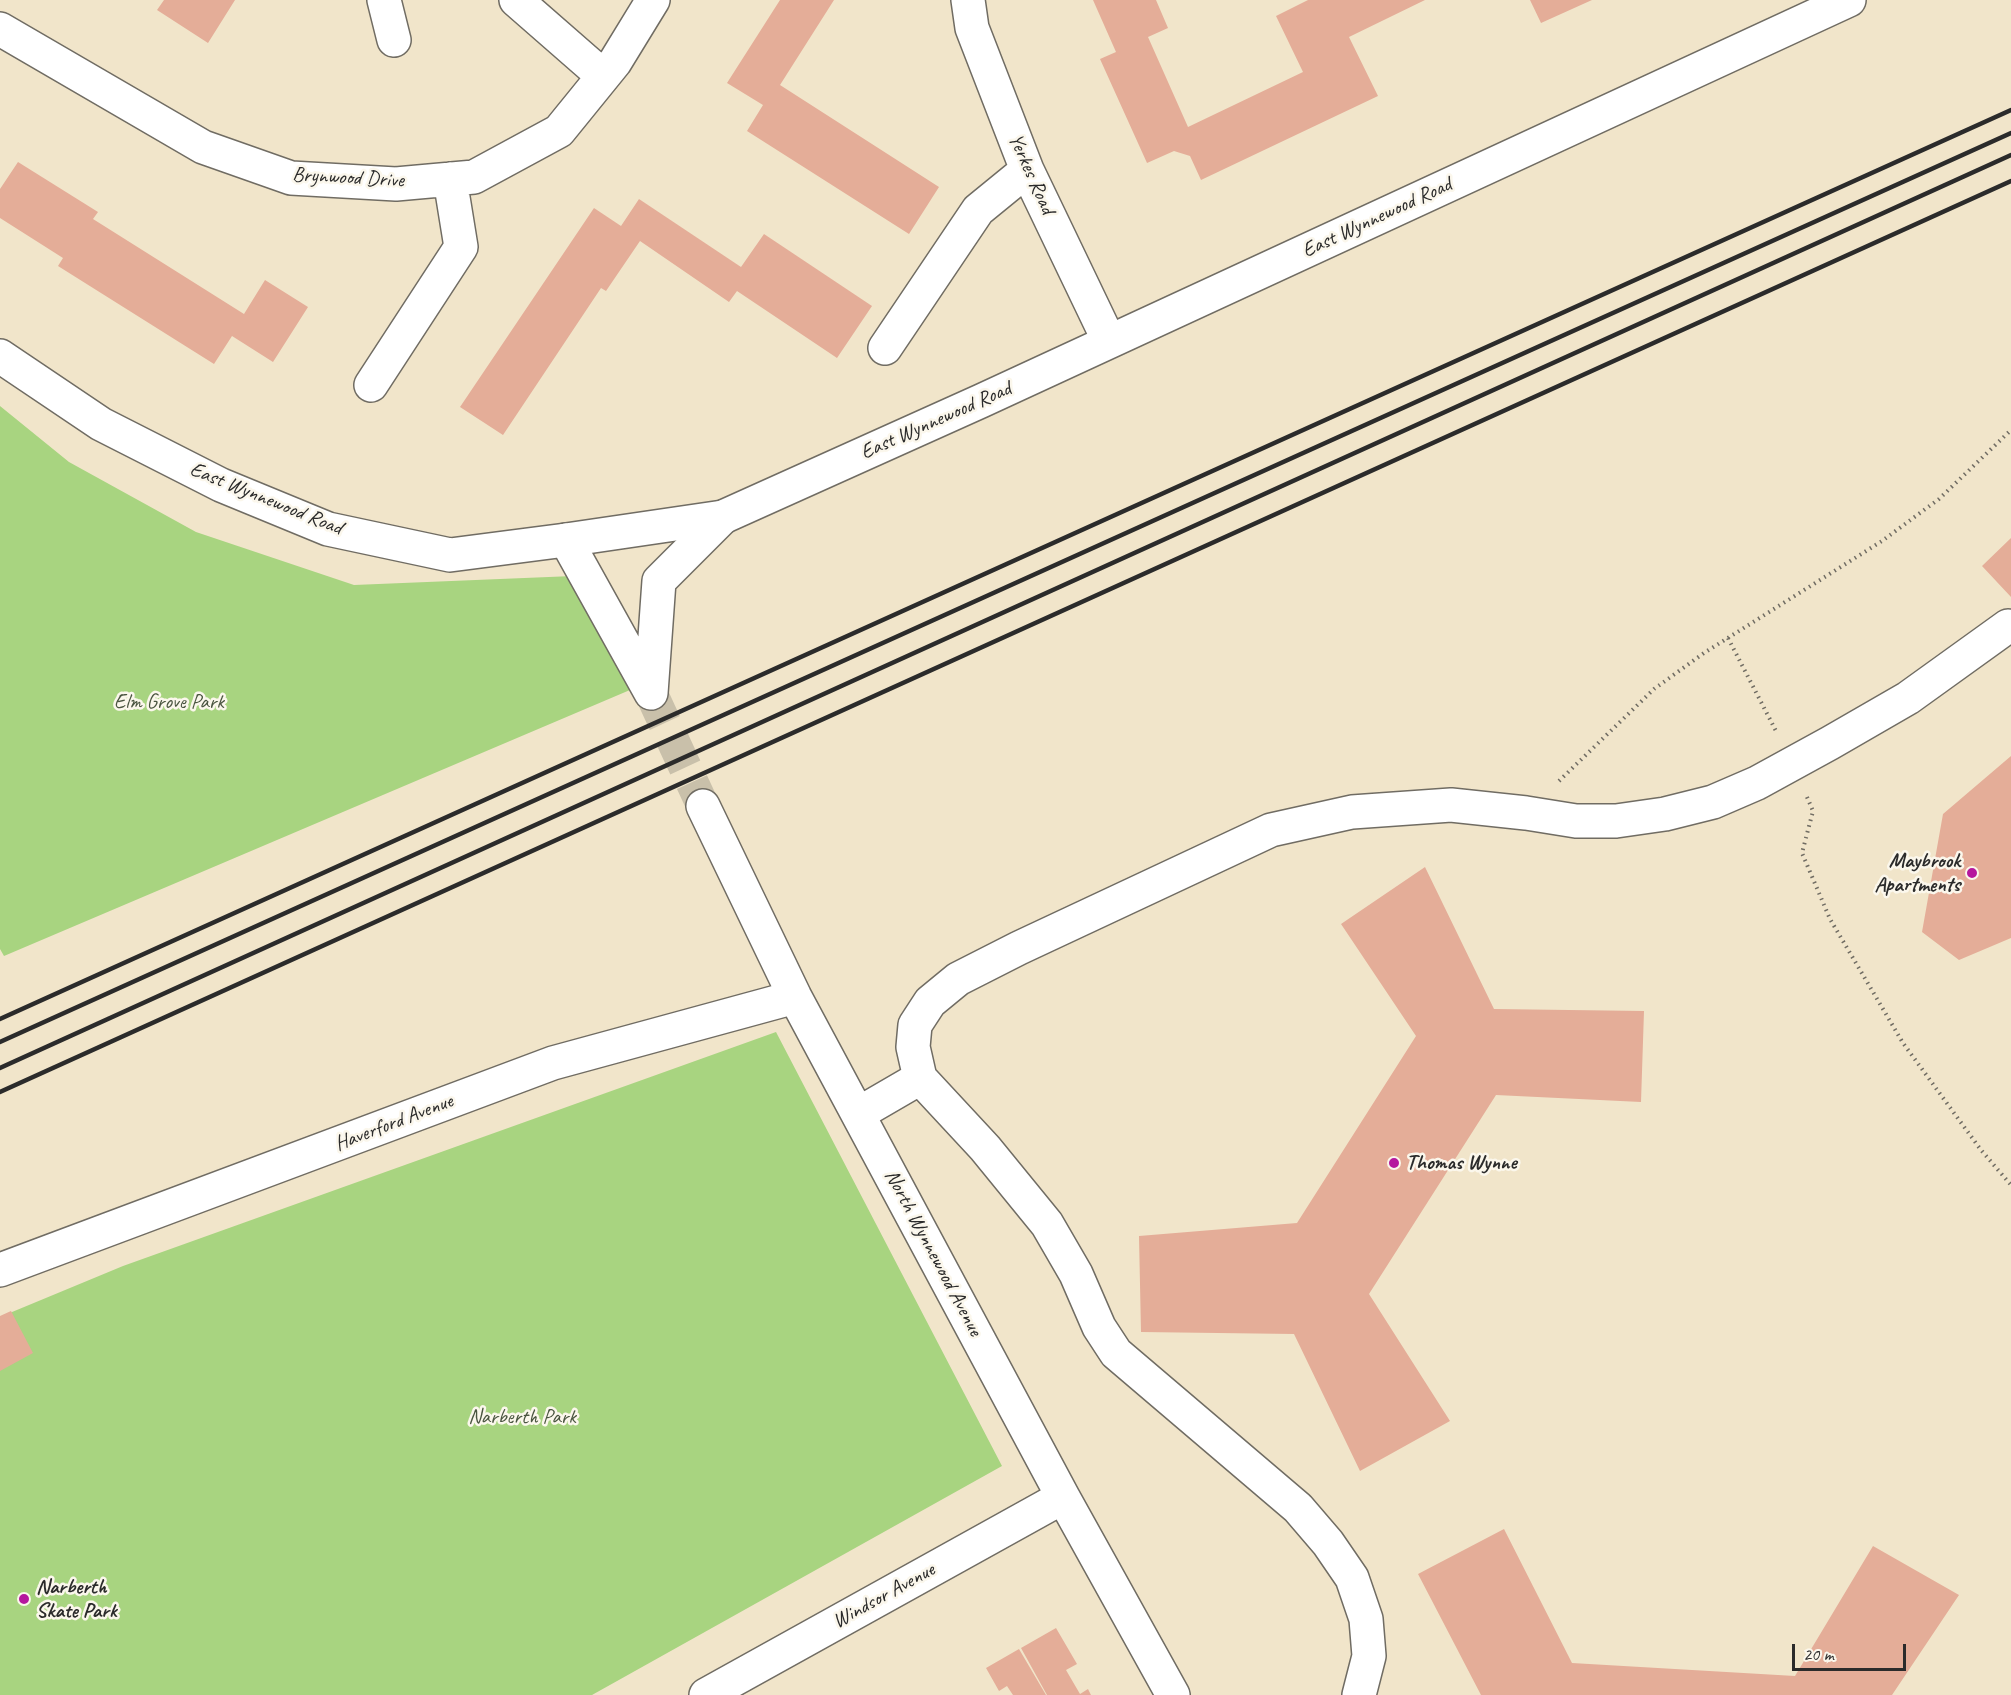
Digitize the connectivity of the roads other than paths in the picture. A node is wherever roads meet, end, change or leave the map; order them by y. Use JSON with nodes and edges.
{"nodes":[{"id":1,"x":384,"y":0,"type":"edge"},
{"id":2,"x":516,"y":0,"type":"edge"},
{"id":3,"x":653,"y":0,"type":"edge"},
{"id":4,"x":968,"y":0,"type":"edge"},
{"id":5,"x":1849,"y":0,"type":"edge"},
{"id":6,"x":0,"y":29,"type":"edge"},
{"id":7,"x":394,"y":40,"type":"dead end"},
{"id":8,"x":603,"y":76,"type":"junction"},
{"id":9,"x":1027,"y":170,"type":"junction"},
{"id":10,"x":450,"y":179,"type":"junction"},
{"id":11,"x":1109,"y":341,"type":"junction"},
{"id":12,"x":885,"y":348,"type":"dead end"},
{"id":13,"x":0,"y":356,"type":"edge"},
{"id":14,"x":371,"y":385,"type":"dead end"},
{"id":15,"x":723,"y":517,"type":"junction"},
{"id":16,"x":566,"y":540,"type":"junction"},
{"id":17,"x":2008,"y":626,"type":"dead end"},
{"id":18,"x":703,"y":806,"type":"tunnel mouth"},
{"id":19,"x":795,"y":997,"type":"junction"},
{"id":20,"x":920,"y":1078,"type":"junction"},
{"id":21,"x":858,"y":1114,"type":"junction"},
{"id":22,"x":0,"y":1270,"type":"edge"},
{"id":23,"x":1063,"y":1497,"type":"junction"},
{"id":24,"x":706,"y":1695,"type":"edge"},
{"id":25,"x":1173,"y":1695,"type":"edge"},
{"id":26,"x":1359,"y":1695,"type":"edge"}],
"edges":[{"from":1,"to":7,"type":"street"},
{"from":2,"to":8,"type":"street"},
{"from":3,"to":8,"type":"street","name":"Brynwood Drive"},
{"from":4,"to":9,"type":"street","name":"Yerkes Road"},
{"from":5,"to":11,"type":"street","name":"East Wynnewood Road"},
{"from":6,"to":10,"type":"street","name":"Brynwood Drive"},
{"from":8,"to":10,"type":"street","name":"Brynwood Drive"},
{"from":9,"to":11,"type":"street","name":"Yerkes Road"},
{"from":9,"to":12,"type":"street"},
{"from":10,"to":14,"type":"street"},
{"from":11,"to":15,"type":"street","name":"East Wynnewood Road"},
{"from":13,"to":16,"type":"street","name":"East Wynnewood Road"},
{"from":15,"to":16,"type":"street","name":"East Wynnewood Road"},
{"from":15,"to":16,"type":"street"},
{"from":17,"to":20,"type":"street"},
{"from":18,"to":19,"type":"street","name":"North Wynnewood Avenue"},
{"from":19,"to":21,"type":"street","name":"North Wynnewood Avenue"},
{"from":19,"to":22,"type":"street","name":"Haverford Avenue"},
{"from":20,"to":21,"type":"street"},
{"from":20,"to":26,"type":"street"},
{"from":21,"to":23,"type":"street","name":"North Wynnewood Avenue"},
{"from":23,"to":24,"type":"street","name":"Windsor Avenue"},
{"from":23,"to":25,"type":"street","name":"North Wynnewood Avenue"}]}
